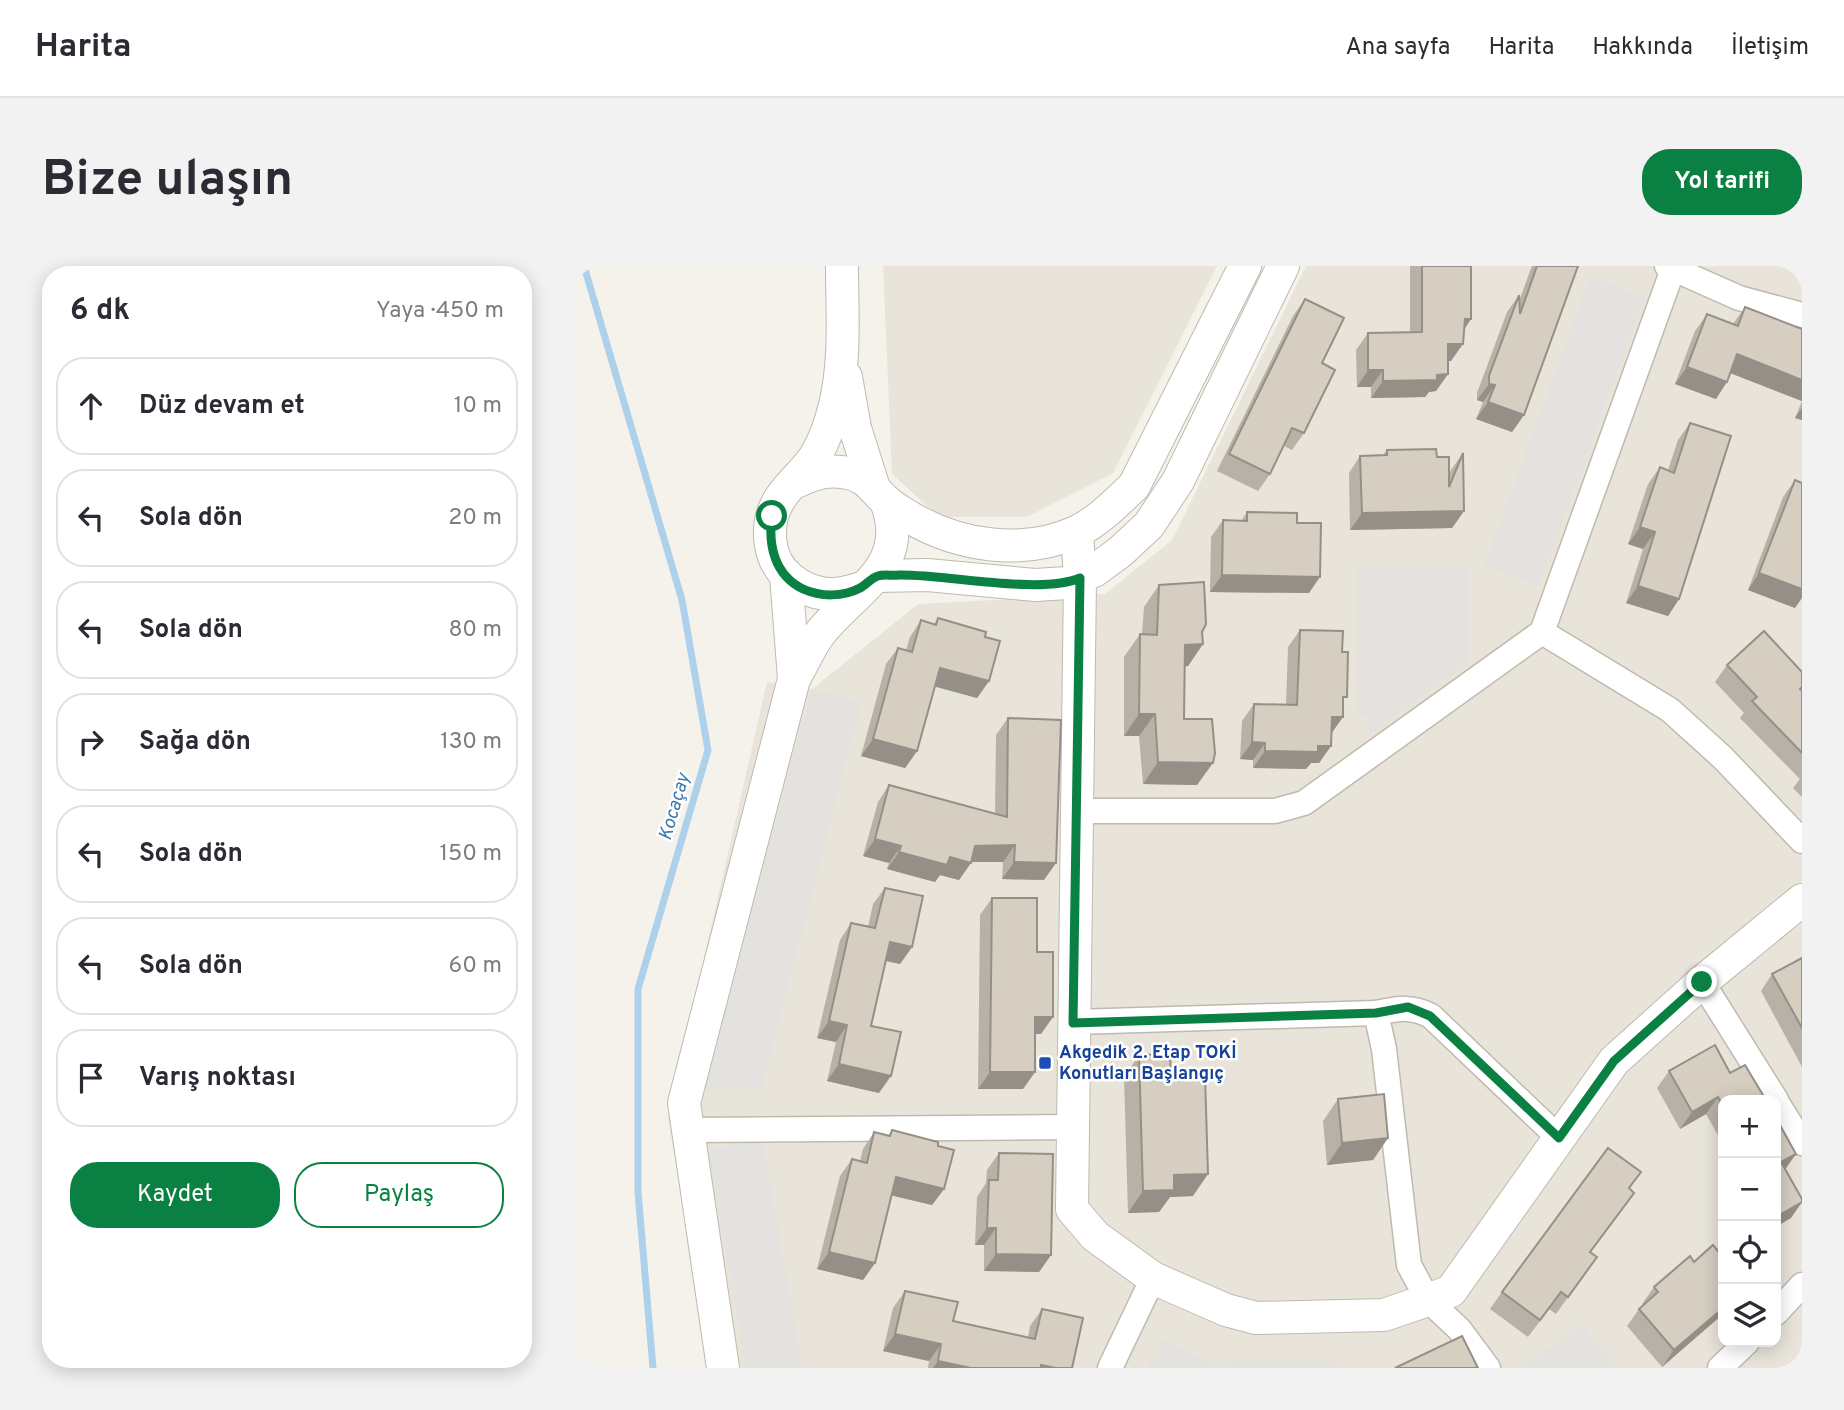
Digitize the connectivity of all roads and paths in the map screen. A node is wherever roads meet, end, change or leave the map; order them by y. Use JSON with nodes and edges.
{"nodes":[{"id":1,"x":842,"y":266,"type":"edge"},
{"id":2,"x":1245,"y":266,"type":"edge"},
{"id":3,"x":1283,"y":266,"type":"edge"},
{"id":4,"x":1670,"y":267,"type":"edge"},
{"id":5,"x":1802,"y":315,"type":"edge"},
{"id":6,"x":842,"y":358,"type":"junction"},
{"id":7,"x":796,"y":482,"type":"junction"},
{"id":8,"x":879,"y":493,"type":"junction"},
{"id":9,"x":1077,"y":532,"type":"junction"},
{"id":10,"x":786,"y":575,"type":"junction"},
{"id":11,"x":1080,"y":578,"type":"junction"},
{"id":12,"x":869,"y":582,"type":"junction"},
{"id":13,"x":1542,"y":632,"type":"junction"},
{"id":14,"x":794,"y":679,"type":"junction"},
{"id":15,"x":1076,"y":811,"type":"junction"},
{"id":16,"x":1802,"y":841,"type":"edge"},
{"id":17,"x":1802,"y":900,"type":"edge"},
{"id":18,"x":1702,"y":982,"type":"junction"},
{"id":19,"x":1376,"y":1013,"type":"junction"},
{"id":20,"x":1073,"y":1023,"type":"junction"},
{"id":21,"x":1773,"y":1095,"type":"edge"},
{"id":22,"x":1781,"y":1108,"type":"edge"},
{"id":23,"x":1072,"y":1127,"type":"junction"},
{"id":24,"x":687,"y":1130,"type":"junction"},
{"id":25,"x":1559,"y":1138,"type":"junction"},
{"id":26,"x":1802,"y":1143,"type":"edge"},
{"id":27,"x":1153,"y":1278,"type":"junction"},
{"id":28,"x":1800,"y":1291,"type":"edge"},
{"id":29,"x":1428,"y":1300,"type":"junction"},
{"id":30,"x":1781,"y":1308,"type":"edge"},
{"id":31,"x":1742,"y":1347,"type":"edge"},
{"id":32,"x":723,"y":1368,"type":"edge"},
{"id":33,"x":1110,"y":1368,"type":"edge"},
{"id":34,"x":1488,"y":1368,"type":"edge"},
{"id":35,"x":1720,"y":1368,"type":"edge"}],
"edges":[{"from":1,"to":6,"type":"street"},
{"from":2,"to":9,"type":"street"},
{"from":3,"to":11,"type":"street"},
{"from":4,"to":5,"type":"street"},
{"from":4,"to":13,"type":"street"},
{"from":6,"to":7,"type":"street"},
{"from":6,"to":8,"type":"street"},
{"from":7,"to":8,"type":"street"},
{"from":7,"to":10,"type":"street"},
{"from":8,"to":9,"type":"street"},
{"from":8,"to":12,"type":"street"},
{"from":9,"to":11,"type":"street"},
{"from":10,"to":12,"type":"street"},
{"from":10,"to":14,"type":"street"},
{"from":11,"to":12,"type":"street"},
{"from":11,"to":15,"type":"street"},
{"from":12,"to":14,"type":"street"},
{"from":13,"to":15,"type":"street"},
{"from":13,"to":16,"type":"street"},
{"from":14,"to":24,"type":"street"},
{"from":15,"to":20,"type":"street"},
{"from":17,"to":18,"type":"street"},
{"from":18,"to":21,"type":"street"},
{"from":18,"to":25,"type":"street"},
{"from":19,"to":20,"type":"street"},
{"from":19,"to":25,"type":"street"},
{"from":19,"to":29,"type":"street"},
{"from":20,"to":23,"type":"street"},
{"from":22,"to":26,"type":"street"},
{"from":23,"to":24,"type":"street"},
{"from":23,"to":27,"type":"street"},
{"from":24,"to":32,"type":"street"},
{"from":25,"to":29,"type":"street"},
{"from":27,"to":29,"type":"street"},
{"from":27,"to":33,"type":"street"},
{"from":28,"to":30,"type":"street"},
{"from":29,"to":34,"type":"street"},
{"from":31,"to":35,"type":"street"}]}
